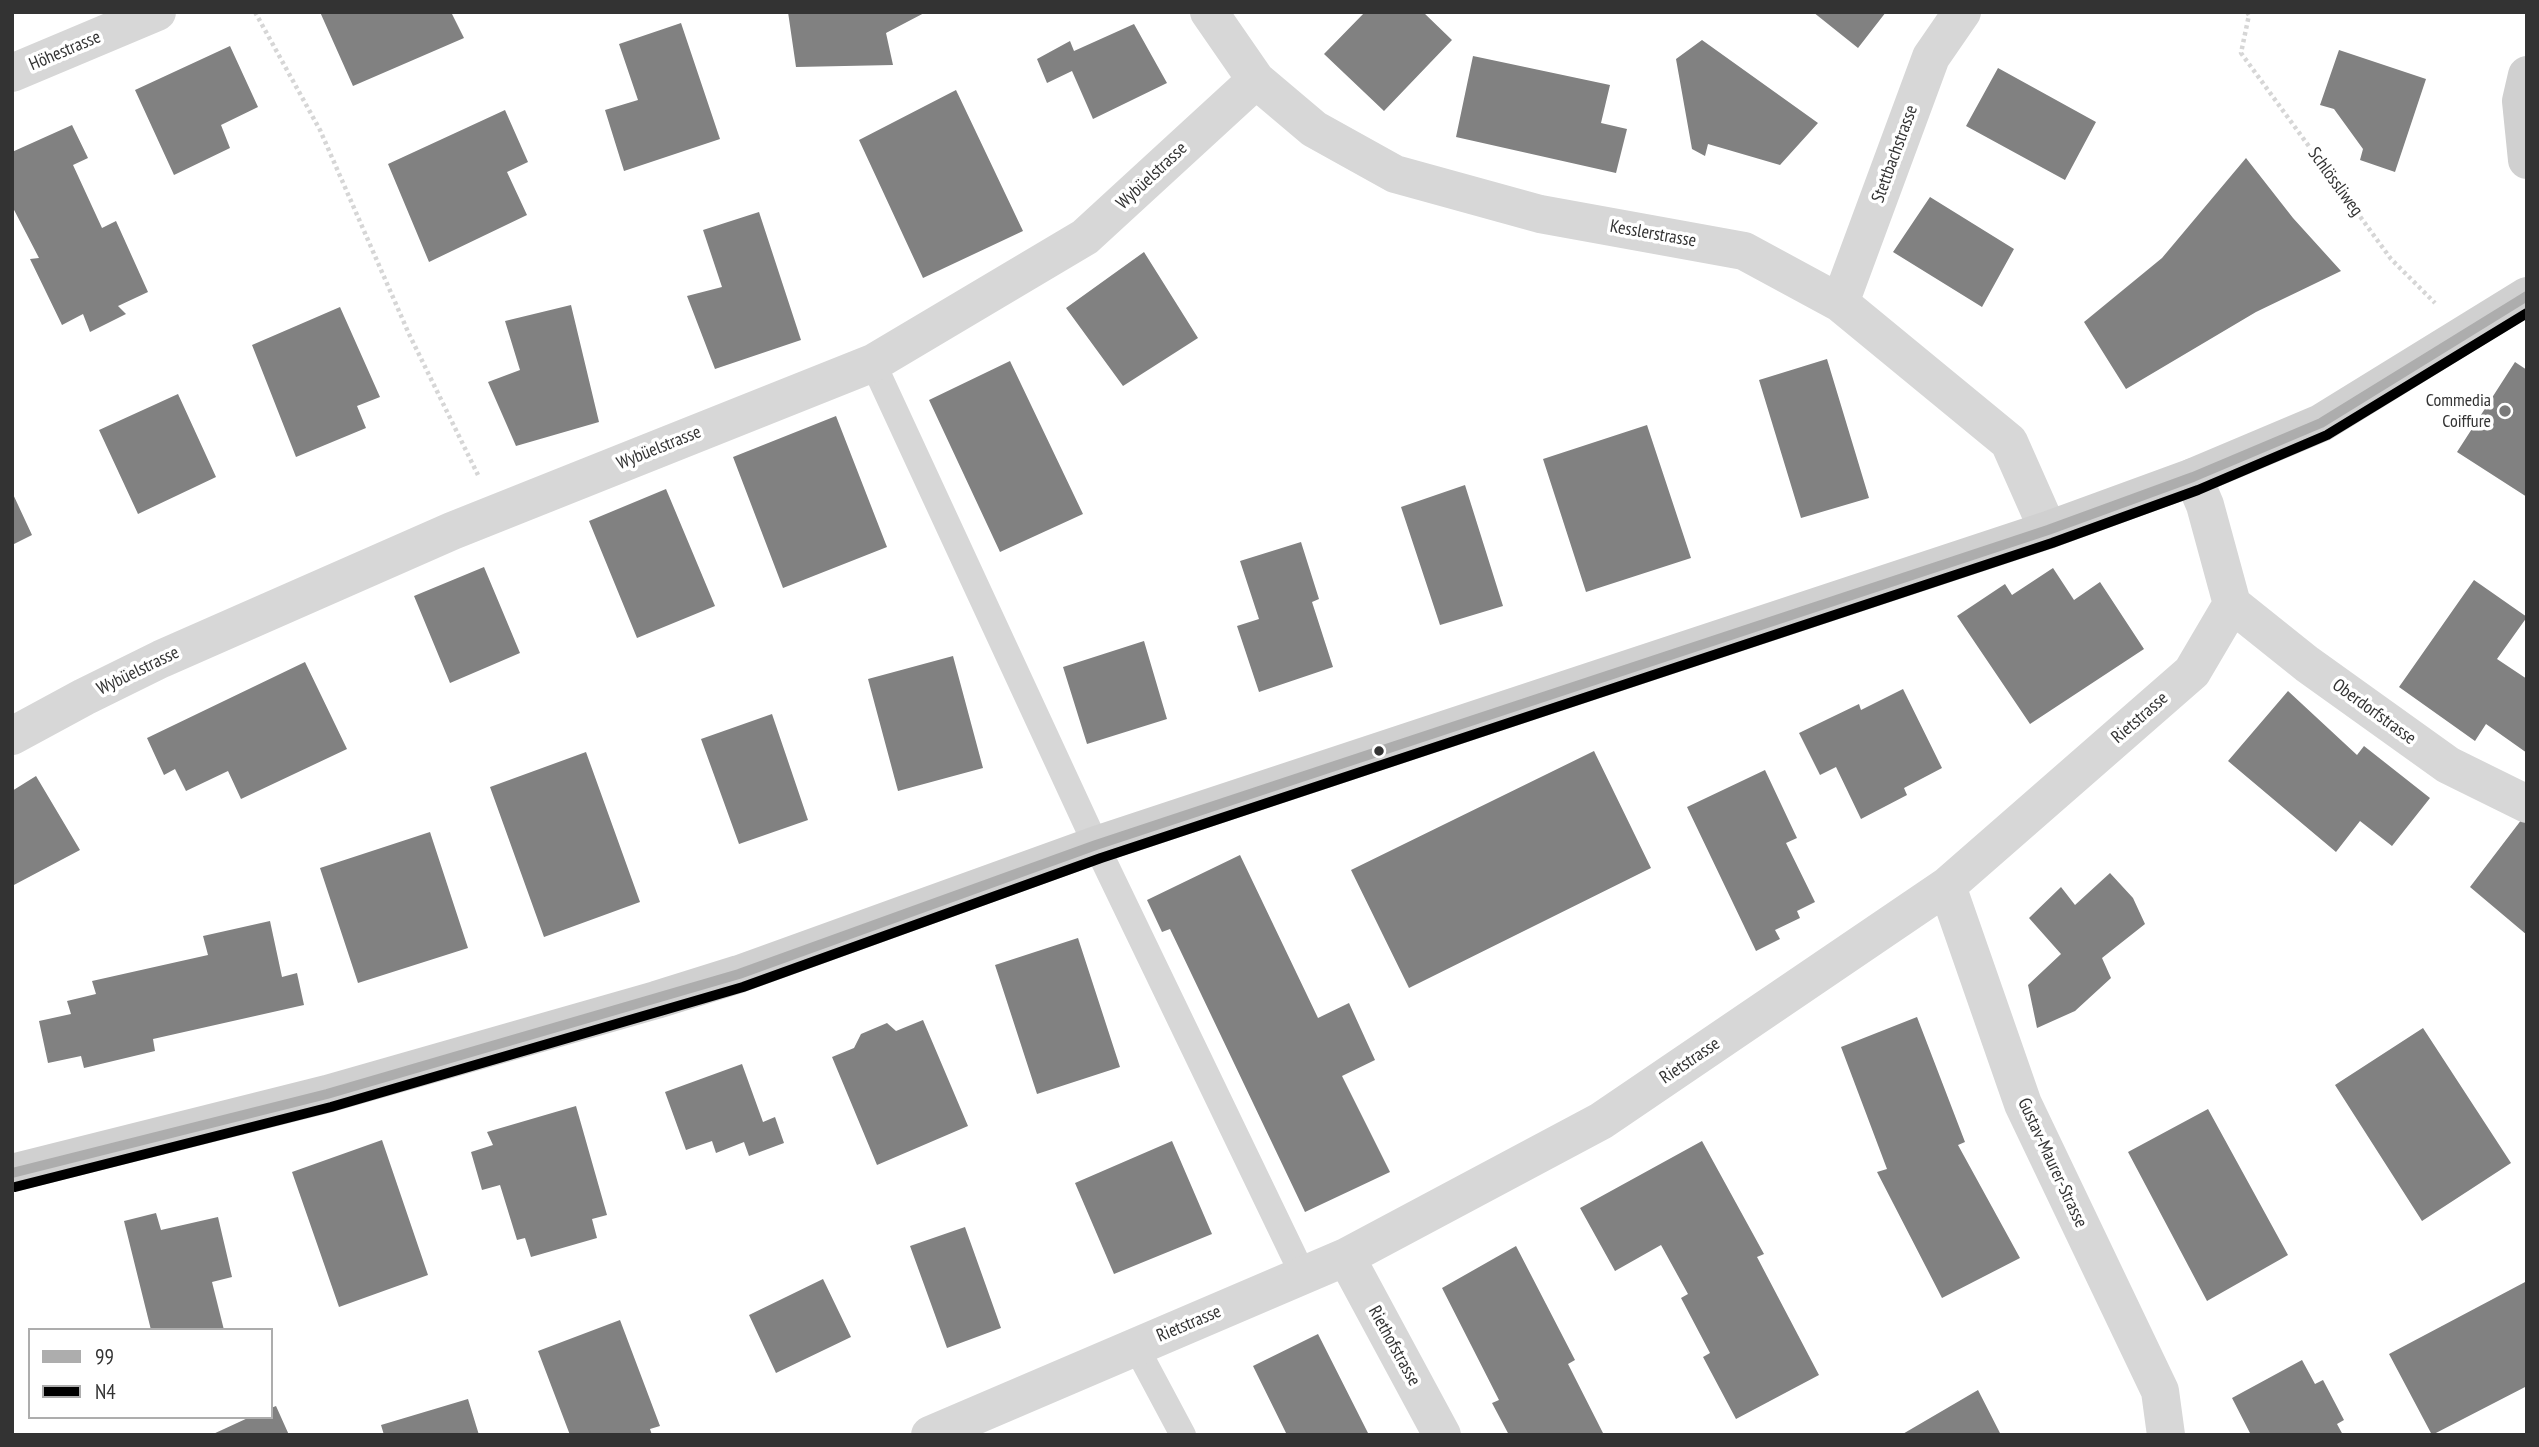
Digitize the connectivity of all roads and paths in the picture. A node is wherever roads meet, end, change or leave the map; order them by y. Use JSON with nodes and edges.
{"nodes":[{"id":1,"x":157,"y":12,"type":"edge"},
{"id":2,"x":255,"y":12,"type":"edge"},
{"id":3,"x":1209,"y":12,"type":"edge"},
{"id":4,"x":1962,"y":12,"type":"edge"},
{"id":5,"x":2247,"y":12,"type":"edge"},
{"id":6,"x":12,"y":73,"type":"edge"},
{"id":7,"x":2527,"y":75,"type":"edge"},
{"id":8,"x":1256,"y":80,"type":"junction"},
{"id":9,"x":2527,"y":160,"type":"edge"},
{"id":10,"x":2527,"y":296,"type":"edge"},
{"id":11,"x":1840,"y":303,"type":"junction"},
{"id":12,"x":2466,"y":333,"type":"junction"},
{"id":13,"x":873,"y":363,"type":"junction"},
{"id":14,"x":2193,"y":477,"type":"junction"},
{"id":15,"x":496,"y":513,"type":"junction"},
{"id":16,"x":2048,"y":530,"type":"junction"},
{"id":17,"x":2232,"y":604,"type":"junction"},
{"id":18,"x":12,"y":736,"type":"edge"},
{"id":19,"x":2527,"y":804,"type":"edge"},
{"id":20,"x":1096,"y":845,"type":"junction"},
{"id":21,"x":1947,"y":887,"type":"junction"},
{"id":22,"x":12,"y":1174,"type":"edge"},
{"id":23,"x":1346,"y":1257,"type":"junction"},
{"id":24,"x":1304,"y":1277,"type":"junction"},
{"id":25,"x":1136,"y":1347,"type":"junction"},
{"id":26,"x":930,"y":1435,"type":"edge"},
{"id":27,"x":1183,"y":1435,"type":"edge"},
{"id":28,"x":1442,"y":1435,"type":"edge"},
{"id":29,"x":2166,"y":1435,"type":"edge"}],
"edges":[{"from":1,"to":6,"type":"street","name":"Höhestrasse"},
{"from":2,"to":15,"type":"path"},
{"from":3,"to":8,"type":"street","name":"Kesslerstrasse"},
{"from":4,"to":11,"type":"street","name":"Stettbachstrasse"},
{"from":5,"to":12,"type":"path","name":"Schlössliweg"},
{"from":7,"to":9,"type":"main road"},
{"from":8,"to":11,"type":"street","name":"Kesslerstrasse"},
{"from":8,"to":13,"type":"street","name":"Wybüelstrasse"},
{"from":10,"to":12,"type":"main road"},
{"from":11,"to":16,"type":"street","name":"Kesslerstrasse"},
{"from":12,"to":14,"type":"main road"},
{"from":13,"to":15,"type":"street","name":"Wybüelstrasse"},
{"from":13,"to":20,"type":"lane"},
{"from":14,"to":16,"type":"main road"},
{"from":14,"to":17,"type":"street"},
{"from":15,"to":18,"type":"street","name":"Wybüelstrasse"},
{"from":16,"to":20,"type":"main road"},
{"from":17,"to":19,"type":"street","name":"Oberdorfstrasse"},
{"from":17,"to":21,"type":"street","name":"Rietstrasse"},
{"from":20,"to":22,"type":"main road"},
{"from":20,"to":24,"type":"lane"},
{"from":21,"to":23,"type":"street","name":"Rietstrasse"},
{"from":21,"to":29,"type":"street","name":"Gustav-Maurer-Strasse"},
{"from":23,"to":24,"type":"street","name":"Rietstrasse"},
{"from":23,"to":28,"type":"street","name":"Riethofstrasse"},
{"from":24,"to":25,"type":"street","name":"Rietstrasse"},
{"from":25,"to":26,"type":"street","name":"Rietstrasse"},
{"from":25,"to":27,"type":"lane"}]}
